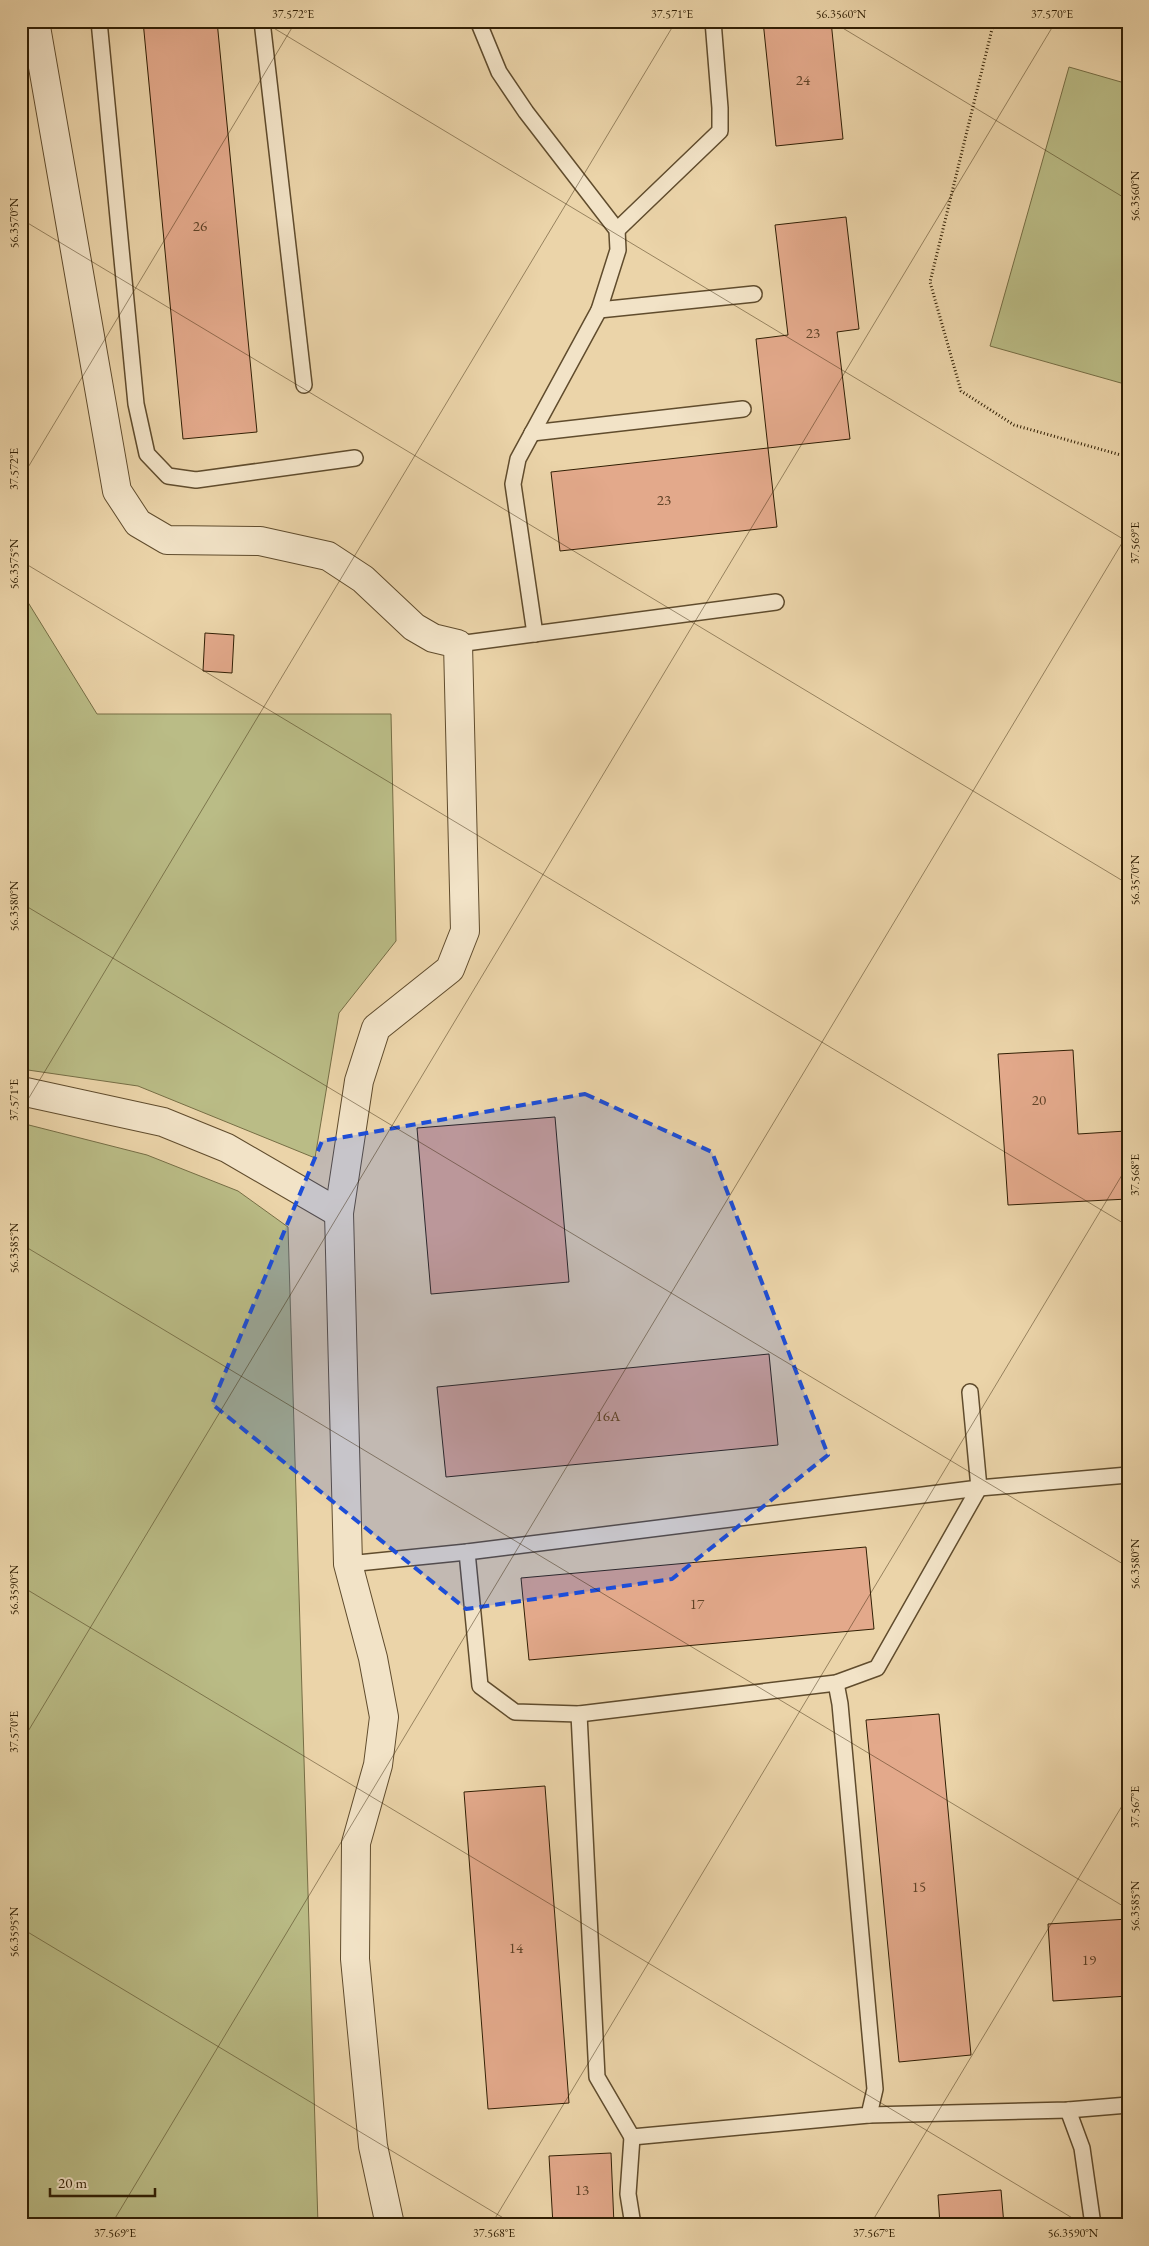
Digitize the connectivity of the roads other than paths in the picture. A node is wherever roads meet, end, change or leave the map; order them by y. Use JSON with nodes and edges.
{"nodes":[{"id":1,"x":35,"y":21,"type":"edge"},
{"id":2,"x":99,"y":21,"type":"edge"},
{"id":3,"x":262,"y":21,"type":"edge"},
{"id":4,"x":478,"y":21,"type":"edge"},
{"id":5,"x":713,"y":21,"type":"edge"},
{"id":6,"x":618,"y":230,"type":"junction"},
{"id":7,"x":754,"y":294,"type":"dead end"},
{"id":8,"x":599,"y":310,"type":"junction"},
{"id":9,"x":304,"y":385,"type":"dead end"},
{"id":10,"x":743,"y":409,"type":"dead end"},
{"id":11,"x":532,"y":433,"type":"junction"},
{"id":12,"x":356,"y":458,"type":"dead end"},
{"id":13,"x":776,"y":602,"type":"dead end"},
{"id":14,"x":535,"y":634,"type":"junction"},
{"id":15,"x":458,"y":644,"type":"junction"},
{"id":16,"x":21,"y":1092,"type":"edge"},
{"id":17,"x":339,"y":1213,"type":"junction"},
{"id":18,"x":970,"y":1392,"type":"dead end"},
{"id":19,"x":1128,"y":1475,"type":"edge"},
{"id":20,"x":979,"y":1488,"type":"junction"},
{"id":21,"x":466,"y":1552,"type":"junction"},
{"id":22,"x":348,"y":1564,"type":"junction"},
{"id":23,"x":836,"y":1683,"type":"junction"},
{"id":24,"x":578,"y":1714,"type":"junction"},
{"id":25,"x":1128,"y":2105,"type":"edge"},
{"id":26,"x":1068,"y":2110,"type":"junction"},
{"id":27,"x":869,"y":2115,"type":"junction"},
{"id":28,"x":632,"y":2137,"type":"junction"},
{"id":29,"x":390,"y":2225,"type":"edge"},
{"id":30,"x":632,"y":2225,"type":"edge"},
{"id":31,"x":1093,"y":2225,"type":"edge"}],
"edges":[{"from":1,"to":15,"type":"street"},
{"from":2,"to":12,"type":"lane"},
{"from":3,"to":9,"type":"lane"},
{"from":4,"to":6,"type":"lane"},
{"from":5,"to":6,"type":"lane"},
{"from":6,"to":8,"type":"lane"},
{"from":7,"to":8,"type":"lane"},
{"from":8,"to":11,"type":"lane"},
{"from":10,"to":11,"type":"lane"},
{"from":11,"to":14,"type":"lane"},
{"from":13,"to":14,"type":"lane"},
{"from":14,"to":15,"type":"lane"},
{"from":15,"to":17,"type":"street"},
{"from":16,"to":17,"type":"street"},
{"from":17,"to":22,"type":"street"},
{"from":18,"to":20,"type":"lane"},
{"from":19,"to":20,"type":"lane"},
{"from":20,"to":21,"type":"lane"},
{"from":20,"to":23,"type":"lane"},
{"from":21,"to":22,"type":"lane"},
{"from":21,"to":24,"type":"lane"},
{"from":22,"to":29,"type":"street"},
{"from":23,"to":24,"type":"lane"},
{"from":23,"to":27,"type":"lane"},
{"from":24,"to":28,"type":"lane"},
{"from":25,"to":26,"type":"lane"},
{"from":26,"to":27,"type":"lane"},
{"from":26,"to":31,"type":"lane"},
{"from":27,"to":28,"type":"lane"},
{"from":28,"to":30,"type":"lane"}]}
